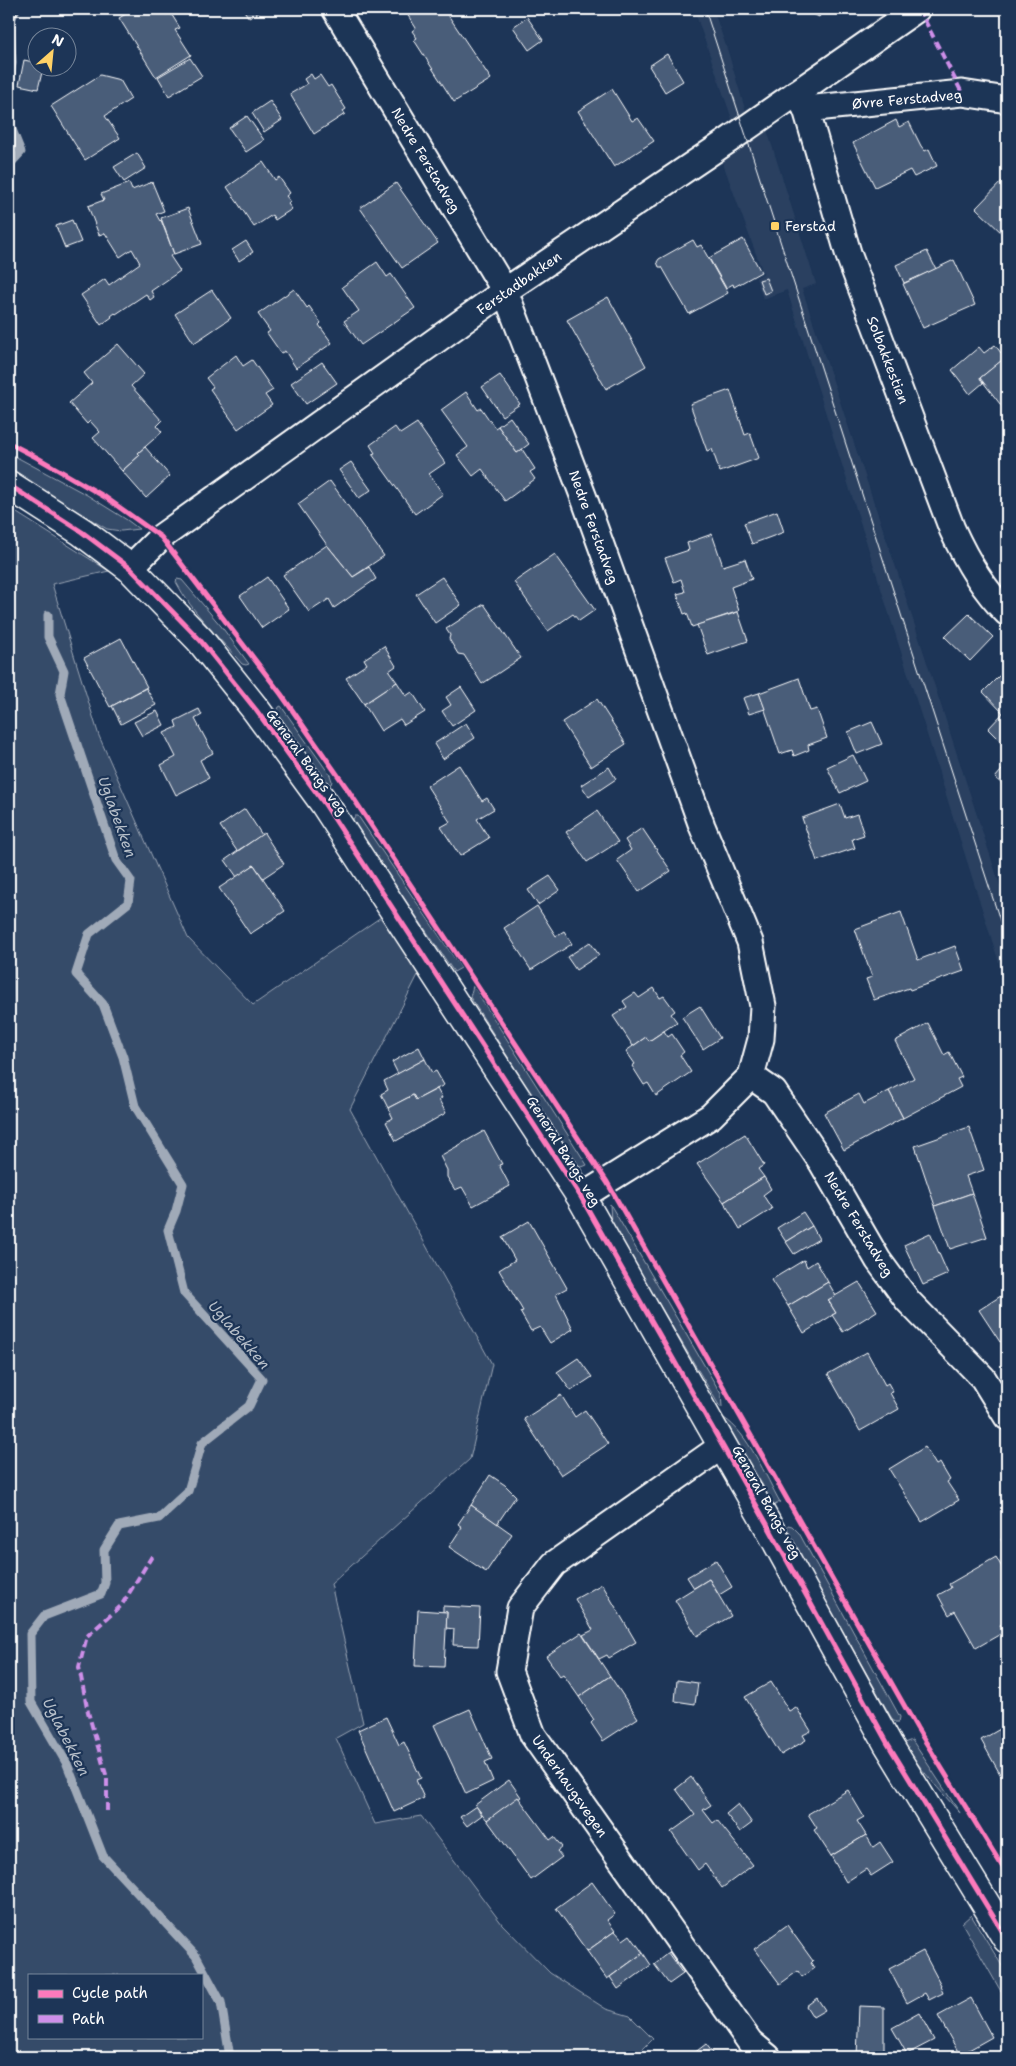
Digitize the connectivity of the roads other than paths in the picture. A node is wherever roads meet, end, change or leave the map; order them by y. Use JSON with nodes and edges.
{"nodes":[{"id":1,"x":335,"y":9,"type":"edge"},
{"id":2,"x":916,"y":9,"type":"edge"},
{"id":3,"x":1007,"y":100,"type":"edge"},
{"id":4,"x":801,"y":101,"type":"junction"},
{"id":5,"x":505,"y":291,"type":"junction"},
{"id":6,"x":9,"y":485,"type":"edge"},
{"id":7,"x":130,"y":568,"type":"junction"},
{"id":8,"x":1007,"y":613,"type":"edge"},
{"id":9,"x":751,"y":1076,"type":"junction"},
{"id":10,"x":581,"y":1197,"type":"junction"},
{"id":11,"x":1007,"y":1416,"type":"edge"},
{"id":12,"x":722,"y":1446,"type":"junction"},
{"id":13,"x":1007,"y":1939,"type":"edge"},
{"id":14,"x":768,"y":2057,"type":"edge"}],
"edges":[{"from":1,"to":5,"type":"street","name":"Nedre Ferstadveg"},
{"from":2,"to":4,"type":"street","name":"Ferstadbakken"},
{"from":3,"to":4,"type":"street","name":"Øvre Ferstadveg"},
{"from":4,"to":5,"type":"street","name":"Ferstadbakken"},
{"from":4,"to":8,"type":"street","name":"Solbakkestien"},
{"from":5,"to":7,"type":"street","name":"Ferstadbakken"},
{"from":5,"to":9,"type":"street","name":"Nedre Ferstadveg"},
{"from":6,"to":7,"type":"street","name":"General Bangs veg"},
{"from":7,"to":10,"type":"street","name":"General Bangs veg"},
{"from":9,"to":10,"type":"street","name":"Nedre Ferstadveg"},
{"from":9,"to":11,"type":"street","name":"Nedre Ferstadveg"},
{"from":10,"to":12,"type":"street","name":"General Bangs veg"},
{"from":12,"to":13,"type":"street","name":"General Bangs veg"},
{"from":12,"to":14,"type":"street","name":"Underhaugsvegen"}]}
